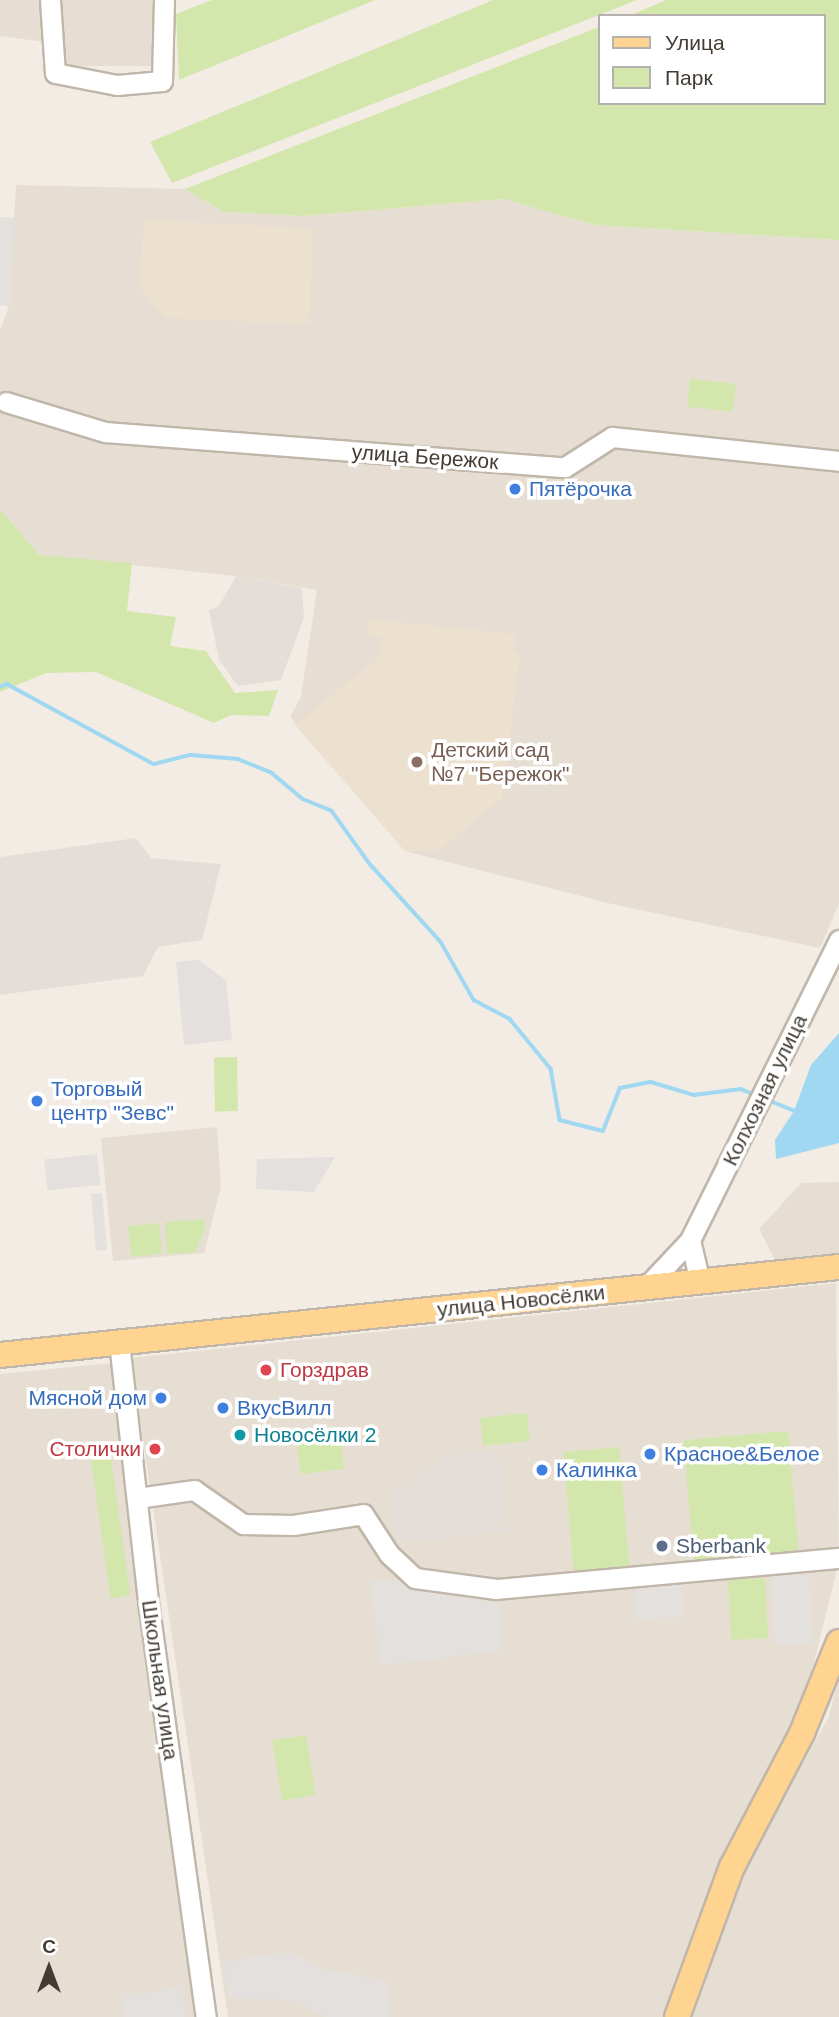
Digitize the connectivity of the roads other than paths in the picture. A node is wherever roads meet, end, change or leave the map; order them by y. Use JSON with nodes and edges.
{"nodes":[{"id":1,"x":50,"y":0,"type":"edge"},
{"id":2,"x":164,"y":0,"type":"edge"},
{"id":3,"x":6,"y":402,"type":"dead end"},
{"id":4,"x":839,"y":461,"type":"edge"},
{"id":5,"x":839,"y":940,"type":"edge"},
{"id":6,"x":690,"y":1240,"type":"junction"},
{"id":7,"x":839,"y":1267,"type":"edge"},
{"id":8,"x":700,"y":1282,"type":"junction"},
{"id":9,"x":645,"y":1287,"type":"junction"},
{"id":10,"x":119,"y":1342,"type":"junction"},
{"id":11,"x":0,"y":1355,"type":"edge"},
{"id":12,"x":136,"y":1498,"type":"junction"},
{"id":13,"x":839,"y":1558,"type":"edge"},
{"id":14,"x":839,"y":1642,"type":"edge"},
{"id":15,"x":206,"y":2017,"type":"edge"},
{"id":16,"x":677,"y":2017,"type":"edge"}],
"edges":[{"from":1,"to":2,"type":"street"},
{"from":3,"to":4,"type":"street","name":"улица Бережок"},
{"from":5,"to":6,"type":"street","name":"Колхозная улица"},
{"from":6,"to":8,"type":"street"},
{"from":6,"to":9,"type":"street","name":"Колхозная улица"},
{"from":7,"to":8,"type":"main road","name":"улица Новосёлки"},
{"from":8,"to":9,"type":"main road","name":"улица Новосёлки"},
{"from":9,"to":10,"type":"main road","name":"улица Новосёлки"},
{"from":10,"to":11,"type":"main road","name":"улица Новосёлки"},
{"from":10,"to":12,"type":"street","name":"Школьная улица"},
{"from":12,"to":13,"type":"street"},
{"from":12,"to":15,"type":"street","name":"Школьная улица"},
{"from":14,"to":16,"type":"main road"}]}
